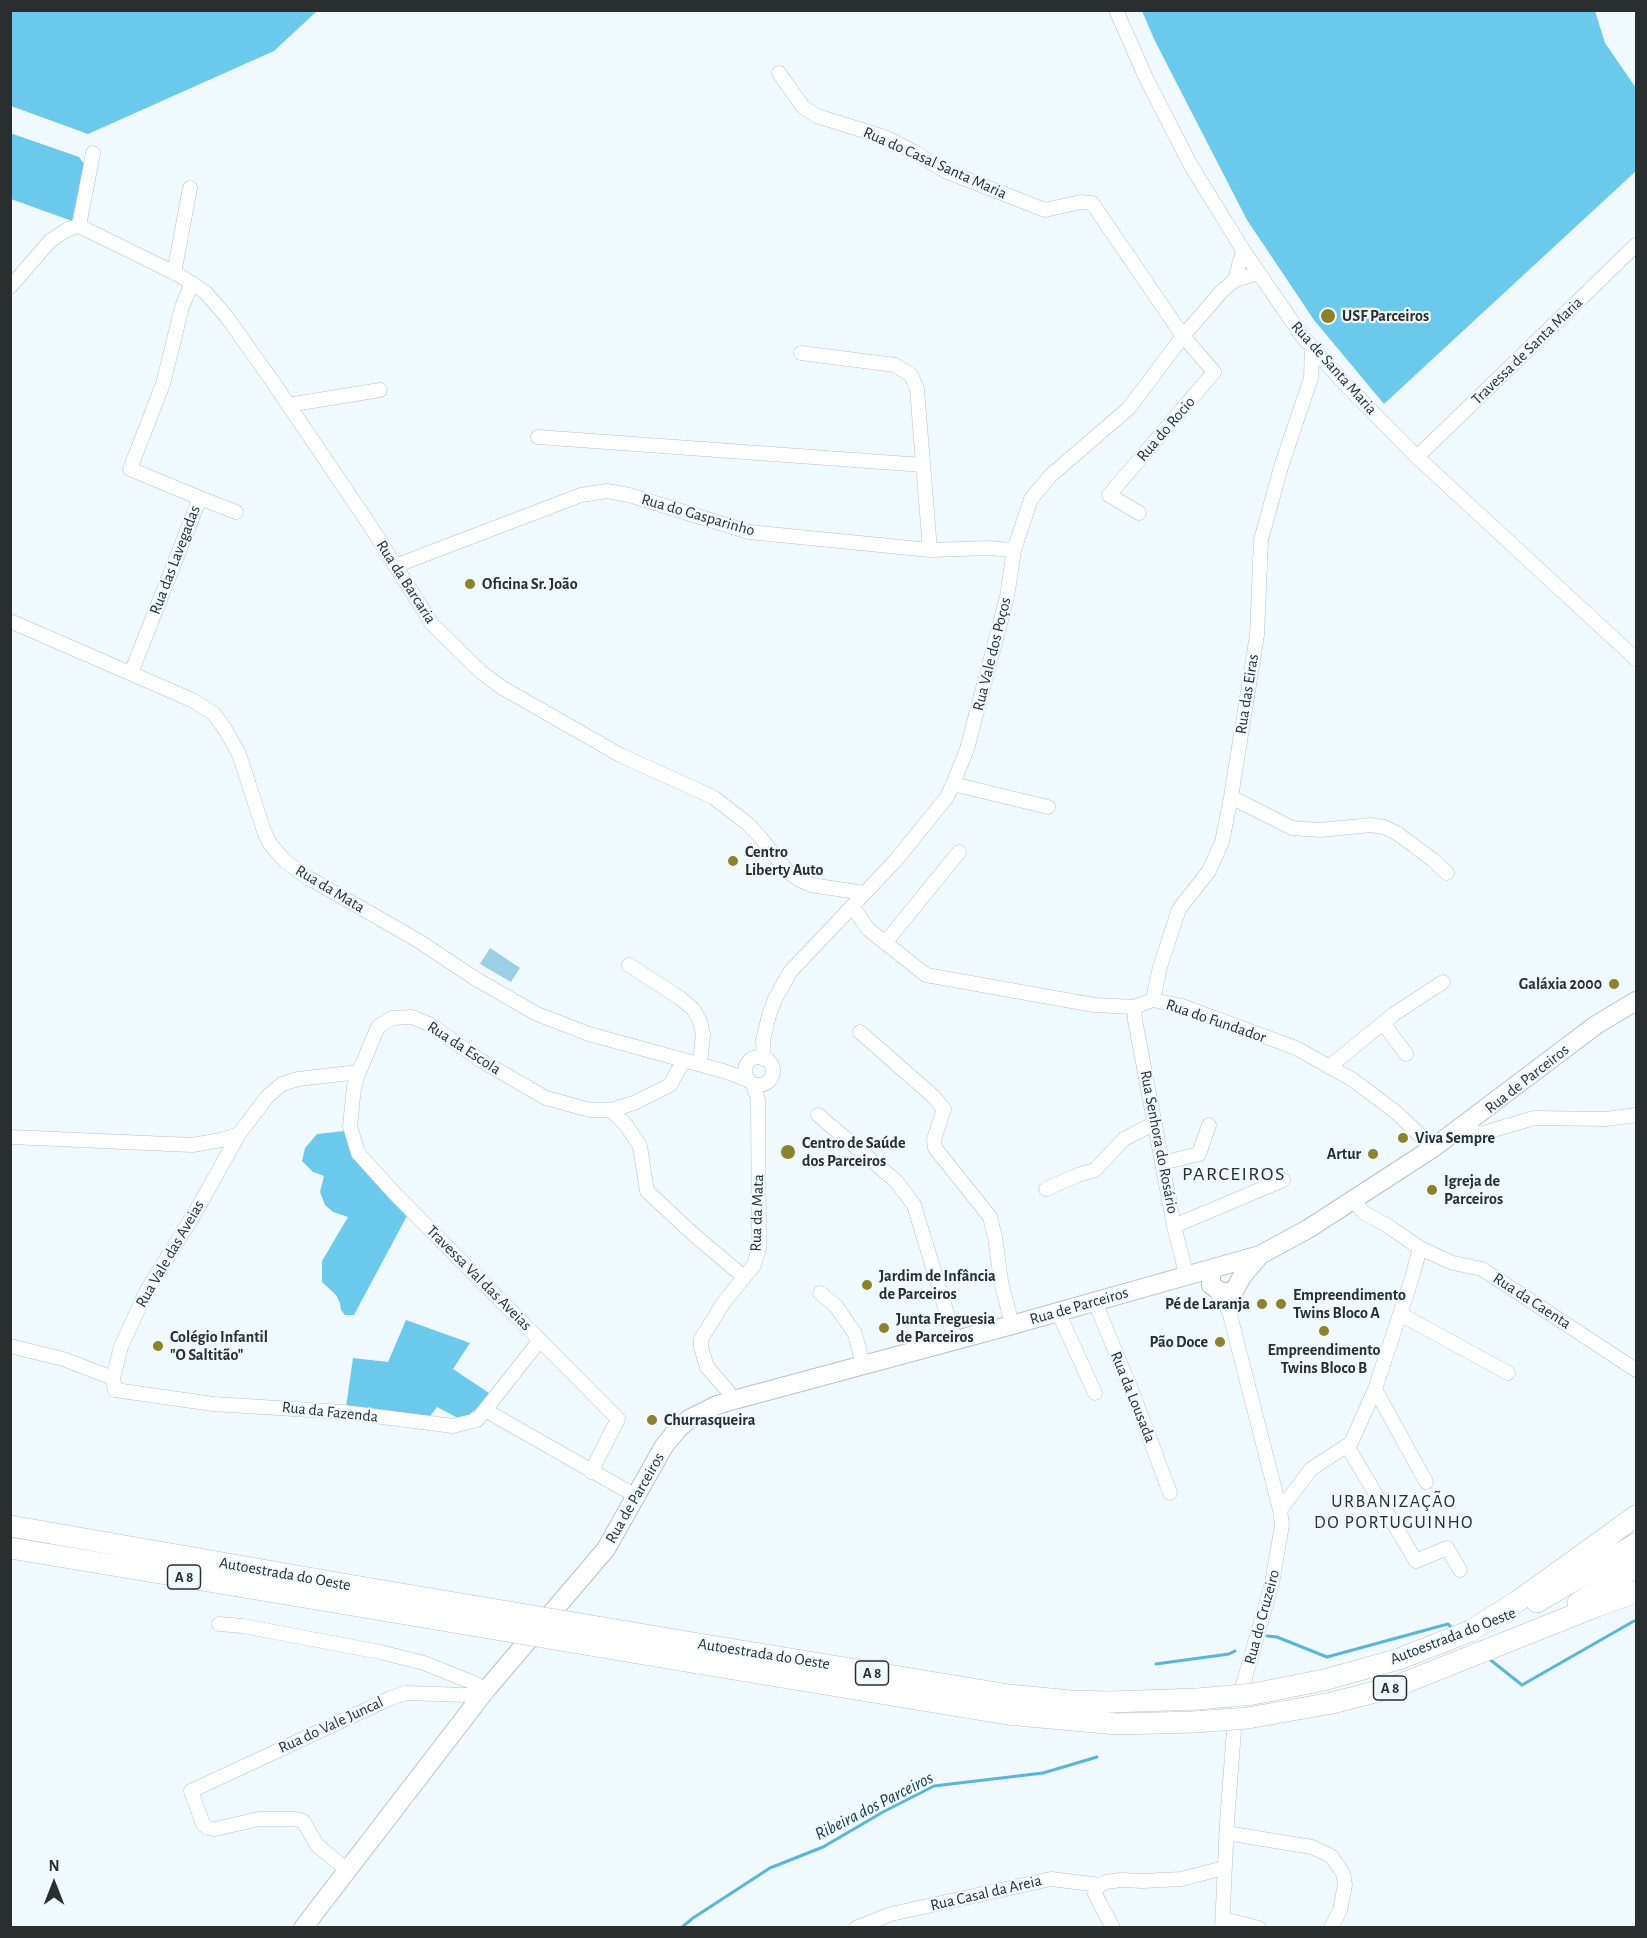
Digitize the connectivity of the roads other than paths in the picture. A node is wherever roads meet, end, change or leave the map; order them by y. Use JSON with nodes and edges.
{"nodes":[{"id":1,"x":1116,"y":10,"type":"edge"},
{"id":2,"x":780,"y":73,"type":"dead end"},
{"id":3,"x":93,"y":153,"type":"dead end"},
{"id":4,"x":190,"y":188,"type":"dead end"},
{"id":5,"x":79,"y":226,"type":"junction"},
{"id":6,"x":1636,"y":245,"type":"edge"},
{"id":7,"x":1243,"y":250,"type":"junction"},
{"id":8,"x":174,"y":273,"type":"junction"},
{"id":9,"x":1259,"y":273,"type":"junction"},
{"id":10,"x":1235,"y":280,"type":"junction"},
{"id":11,"x":192,"y":283,"type":"junction"},
{"id":12,"x":10,"y":287,"type":"edge"},
{"id":13,"x":1183,"y":336,"type":"junction"},
{"id":14,"x":1312,"y":347,"type":"junction"},
{"id":15,"x":801,"y":353,"type":"dead end"},
{"id":16,"x":1328,"y":365,"type":"junction"},
{"id":17,"x":1311,"y":378,"type":"junction"},
{"id":18,"x":380,"y":390,"type":"dead end"},
{"id":19,"x":288,"y":405,"type":"junction"},
{"id":20,"x":538,"y":437,"type":"dead end"},
{"id":21,"x":1417,"y":457,"type":"junction"},
{"id":22,"x":923,"y":465,"type":"junction"},
{"id":23,"x":200,"y":498,"type":"junction"},
{"id":24,"x":236,"y":512,"type":"dead end"},
{"id":25,"x":1139,"y":513,"type":"dead end"},
{"id":26,"x":930,"y":550,"type":"junction"},
{"id":27,"x":1014,"y":550,"type":"junction"},
{"id":28,"x":395,"y":566,"type":"junction"},
{"id":29,"x":10,"y":621,"type":"edge"},
{"id":30,"x":1636,"y":659,"type":"edge"},
{"id":31,"x":131,"y":674,"type":"junction"},
{"id":32,"x":953,"y":783,"type":"junction"},
{"id":33,"x":1231,"y":797,"type":"junction"},
{"id":34,"x":1048,"y":807,"type":"dead end"},
{"id":35,"x":959,"y":852,"type":"dead end"},
{"id":36,"x":1447,"y":873,"type":"dead end"},
{"id":37,"x":864,"y":893,"type":"junction"},
{"id":38,"x":852,"y":906,"type":"junction"},
{"id":39,"x":885,"y":943,"type":"junction"},
{"id":40,"x":629,"y":965,"type":"dead end"},
{"id":41,"x":1443,"y":982,"type":"dead end"},
{"id":42,"x":1153,"y":1000,"type":"junction"},
{"id":43,"x":1636,"y":1002,"type":"edge"},
{"id":44,"x":1134,"y":1007,"type":"junction"},
{"id":45,"x":1383,"y":1023,"type":"junction"},
{"id":46,"x":860,"y":1032,"type":"dead end"},
{"id":47,"x":1406,"y":1054,"type":"dead end"},
{"id":48,"x":684,"y":1060,"type":"junction"},
{"id":49,"x":755,"y":1061,"type":"junction"},
{"id":50,"x":700,"y":1064,"type":"junction"},
{"id":51,"x":1329,"y":1067,"type":"junction"},
{"id":52,"x":728,"y":1071,"type":"junction"},
{"id":53,"x":359,"y":1072,"type":"junction"},
{"id":54,"x":756,"y":1082,"type":"junction"},
{"id":55,"x":611,"y":1110,"type":"junction"},
{"id":56,"x":818,"y":1115,"type":"dead end"},
{"id":57,"x":1636,"y":1115,"type":"edge"},
{"id":58,"x":1155,"y":1123,"type":"junction"},
{"id":59,"x":1209,"y":1125,"type":"dead end"},
{"id":60,"x":1467,"y":1125,"type":"junction"},
{"id":61,"x":239,"y":1134,"type":"junction"},
{"id":62,"x":10,"y":1137,"type":"edge"},
{"id":63,"x":1433,"y":1148,"type":"junction"},
{"id":64,"x":1162,"y":1163,"type":"junction"},
{"id":65,"x":1283,"y":1180,"type":"dead end"},
{"id":66,"x":1046,"y":1189,"type":"dead end"},
{"id":67,"x":1353,"y":1200,"type":"junction"},
{"id":68,"x":1174,"y":1226,"type":"junction"},
{"id":69,"x":1420,"y":1248,"type":"junction"},
{"id":70,"x":744,"y":1277,"type":"junction"},
{"id":71,"x":1187,"y":1277,"type":"junction"},
{"id":72,"x":1225,"y":1279,"type":"junction"},
{"id":73,"x":820,"y":1293,"type":"dead end"},
{"id":74,"x":1095,"y":1302,"type":"junction"},
{"id":75,"x":1058,"y":1312,"type":"junction"},
{"id":76,"x":1400,"y":1314,"type":"junction"},
{"id":77,"x":1012,"y":1325,"type":"junction"},
{"id":78,"x":540,"y":1340,"type":"junction"},
{"id":79,"x":955,"y":1340,"type":"junction"},
{"id":80,"x":10,"y":1346,"type":"edge"},
{"id":81,"x":863,"y":1365,"type":"junction"},
{"id":82,"x":1636,"y":1370,"type":"edge"},
{"id":83,"x":1508,"y":1373,"type":"dead end"},
{"id":84,"x":114,"y":1378,"type":"junction"},
{"id":85,"x":1375,"y":1389,"type":"junction"},
{"id":86,"x":1095,"y":1393,"type":"dead end"},
{"id":87,"x":723,"y":1403,"type":"junction"},
{"id":88,"x":485,"y":1410,"type":"junction"},
{"id":89,"x":1347,"y":1446,"type":"junction"},
{"id":90,"x":591,"y":1472,"type":"junction"},
{"id":91,"x":1426,"y":1482,"type":"dead end"},
{"id":92,"x":1170,"y":1493,"type":"dead end"},
{"id":93,"x":636,"y":1496,"type":"junction"},
{"id":94,"x":1280,"y":1510,"type":"junction"},
{"id":95,"x":1636,"y":1516,"type":"edge"},
{"id":96,"x":10,"y":1526,"type":"edge"},
{"id":97,"x":1636,"y":1544,"type":"edge"},
{"id":98,"x":10,"y":1548,"type":"edge"},
{"id":99,"x":1636,"y":1567,"type":"edge"},
{"id":100,"x":1460,"y":1570,"type":"dead end"},
{"id":101,"x":1636,"y":1592,"type":"edge"},
{"id":102,"x":359,"y":1597,"type":"junction"},
{"id":103,"x":1514,"y":1609,"type":"junction"},
{"id":104,"x":219,"y":1624,"type":"dead end"},
{"id":105,"x":1526,"y":1634,"type":"junction"},
{"id":106,"x":698,"y":1653,"type":"junction"},
{"id":107,"x":481,"y":1696,"type":"junction"},
{"id":108,"x":1226,"y":1833,"type":"junction"},
{"id":109,"x":1224,"y":1868,"type":"junction"},
{"id":110,"x":347,"y":1870,"type":"junction"},
{"id":111,"x":1100,"y":1885,"type":"junction"},
{"id":112,"x":1223,"y":1923,"type":"edge"},
{"id":113,"x":303,"y":1928,"type":"edge"},
{"id":114,"x":856,"y":1928,"type":"edge"},
{"id":115,"x":1113,"y":1928,"type":"edge"},
{"id":116,"x":1259,"y":1928,"type":"edge"},
{"id":117,"x":1331,"y":1928,"type":"edge"}],
"edges":[{"from":1,"to":7,"type":"street","name":"Rua de Santa Maria"},
{"from":2,"to":13,"type":"street","name":"Rua do Casal Santa Maria"},
{"from":3,"to":5,"type":"street"},
{"from":4,"to":8,"type":"street"},
{"from":5,"to":8,"type":"street","name":"Rua da Barcaria"},
{"from":5,"to":12,"type":"street"},
{"from":6,"to":21,"type":"street","name":"Travessa de Santa Maria"},
{"from":7,"to":9,"type":"street","name":"Rua de Santa Maria"},
{"from":7,"to":10,"type":"street"},
{"from":8,"to":11,"type":"street","name":"Rua da Barcaria"},
{"from":9,"to":10,"type":"street","name":"Rua Vale dos Poços"},
{"from":9,"to":14,"type":"street","name":"Rua de Santa Maria"},
{"from":10,"to":13,"type":"street","name":"Rua Vale dos Poços"},
{"from":11,"to":19,"type":"street","name":"Rua da Barcaria"},
{"from":11,"to":23,"type":"street","name":"Rua das Lavegadas"},
{"from":13,"to":25,"type":"street","name":"Rua do Rocio"},
{"from":13,"to":27,"type":"street","name":"Rua Vale dos Poços"},
{"from":14,"to":16,"type":"street","name":"Rua de Santa Maria"},
{"from":14,"to":17,"type":"street","name":"Rua das Eiras"},
{"from":15,"to":22,"type":"street"},
{"from":16,"to":17,"type":"street"},
{"from":16,"to":21,"type":"street","name":"Rua de Santa Maria"},
{"from":17,"to":33,"type":"street","name":"Rua das Eiras"},
{"from":18,"to":19,"type":"street"},
{"from":19,"to":28,"type":"street","name":"Rua da Barcaria"},
{"from":20,"to":22,"type":"street"},
{"from":21,"to":30,"type":"street","name":"Rua de Santa Maria"},
{"from":22,"to":26,"type":"street"},
{"from":23,"to":24,"type":"street"},
{"from":23,"to":31,"type":"street","name":"Rua das Lavegadas"},
{"from":26,"to":27,"type":"street","name":"Rua do Gasparinho"},
{"from":26,"to":28,"type":"street","name":"Rua do Gasparinho"},
{"from":27,"to":32,"type":"street","name":"Rua Vale dos Poços"},
{"from":28,"to":37,"type":"street","name":"Rua da Barcaria"},
{"from":29,"to":31,"type":"street","name":"Rua da Mata"},
{"from":31,"to":48,"type":"street","name":"Rua da Mata"},
{"from":32,"to":34,"type":"street"},
{"from":32,"to":37,"type":"street","name":"Rua Vale dos Poços"},
{"from":33,"to":36,"type":"street"},
{"from":33,"to":42,"type":"street","name":"Rua das Eiras"},
{"from":35,"to":39,"type":"street"},
{"from":37,"to":38,"type":"street","name":"Rua Vale dos Poços"},
{"from":38,"to":39,"type":"street","name":"Rua do Fundador"},
{"from":38,"to":49,"type":"street","name":"Rua Vale dos Poços"},
{"from":39,"to":44,"type":"street","name":"Rua do Fundador"},
{"from":40,"to":50,"type":"street"},
{"from":41,"to":45,"type":"street"},
{"from":42,"to":44,"type":"street","name":"Rua do Fundador"},
{"from":42,"to":51,"type":"street","name":"Rua do Fundador"},
{"from":43,"to":60,"type":"main road","name":"Rua de Parceiros"},
{"from":44,"to":58,"type":"street","name":"Rua Senhora do Rosário"},
{"from":45,"to":47,"type":"street"},
{"from":45,"to":51,"type":"street"},
{"from":46,"to":77,"type":"street"},
{"from":48,"to":50,"type":"street","name":"Rua da Mata"},
{"from":48,"to":55,"type":"street","name":"Rua da Escola"},
{"from":49,"to":52,"type":"street"},
{"from":49,"to":54,"type":"street"},
{"from":49,"to":54,"type":"street"},
{"from":50,"to":52,"type":"street","name":"Rua da Mata"},
{"from":51,"to":63,"type":"street","name":"Rua do Fundador"},
{"from":52,"to":54,"type":"street","name":"Rua da Mata"},
{"from":53,"to":55,"type":"street","name":"Rua da Escola"},
{"from":53,"to":61,"type":"street"},
{"from":53,"to":78,"type":"street","name":"Travessa Val das Aveias"},
{"from":54,"to":70,"type":"street","name":"Rua da Mata"},
{"from":55,"to":70,"type":"street"},
{"from":56,"to":79,"type":"street"},
{"from":57,"to":60,"type":"street"},
{"from":58,"to":64,"type":"street","name":"Rua Senhora do Rosário"},
{"from":58,"to":66,"type":"street"},
{"from":59,"to":64,"type":"street"},
{"from":60,"to":63,"type":"main road","name":"Rua de Parceiros"},
{"from":61,"to":62,"type":"street"},
{"from":61,"to":84,"type":"street","name":"Rua Vale das Aveias"},
{"from":63,"to":67,"type":"main road","name":"Rua de Parceiros"},
{"from":64,"to":68,"type":"street","name":"Rua Senhora do Rosário"},
{"from":65,"to":68,"type":"street"},
{"from":67,"to":69,"type":"street","name":"Rua da Caenta"},
{"from":67,"to":72,"type":"main road","name":"Rua de Parceiros"},
{"from":68,"to":71,"type":"street","name":"Rua Senhora do Rosário"},
{"from":69,"to":76,"type":"street"},
{"from":69,"to":82,"type":"street","name":"Rua da Caenta"},
{"from":70,"to":87,"type":"street","name":"Rua da Mata"},
{"from":71,"to":72,"type":"main road","name":"Rua de Parceiros"},
{"from":71,"to":74,"type":"main road","name":"Rua de Parceiros"},
{"from":72,"to":94,"type":"street","name":"Rua do Cruzeiro"},
{"from":73,"to":81,"type":"street"},
{"from":74,"to":75,"type":"main road","name":"Rua de Parceiros"},
{"from":74,"to":92,"type":"street","name":"Rua da Lousada"},
{"from":75,"to":77,"type":"main road","name":"Rua de Parceiros"},
{"from":75,"to":86,"type":"street"},
{"from":76,"to":83,"type":"street"},
{"from":76,"to":85,"type":"street"},
{"from":77,"to":79,"type":"main road","name":"Rua de Parceiros"},
{"from":78,"to":88,"type":"street"},
{"from":78,"to":90,"type":"street","name":"Travessa Val das Aveias"},
{"from":79,"to":81,"type":"main road","name":"Rua de Parceiros"},
{"from":80,"to":84,"type":"street","name":"Rua da Fazenda"},
{"from":81,"to":87,"type":"main road","name":"Rua de Parceiros"},
{"from":84,"to":88,"type":"street","name":"Rua da Fazenda"},
{"from":85,"to":89,"type":"street"},
{"from":85,"to":91,"type":"street"},
{"from":87,"to":93,"type":"main road","name":"Rua de Parceiros"},
{"from":88,"to":90,"type":"street"},
{"from":89,"to":94,"type":"street"},
{"from":89,"to":100,"type":"street"},
{"from":90,"to":93,"type":"street"},
{"from":93,"to":107,"type":"main road","name":"Rua de Parceiros"},
{"from":94,"to":108,"type":"street","name":"Rua do Cruzeiro"},
{"from":95,"to":103,"type":"highway"},
{"from":96,"to":102,"type":"highway","name":"Autoestrada do Oeste","number":"A 8"},
{"from":97,"to":103,"type":"highway","name":"Autoestrada do Oeste","number":"A 8"},
{"from":98,"to":102,"type":"highway","name":"Autoestrada do Oeste","number":"A 8"},
{"from":99,"to":105,"type":"highway","number":"A 8"},
{"from":101,"to":105,"type":"highway"},
{"from":102,"to":106,"type":"highway","name":"Autoestrada do Oeste","number":"A 8","bridge":true},
{"from":103,"to":106,"type":"highway","name":"Autoestrada do Oeste","number":"A 8","bridge":true},
{"from":104,"to":107,"type":"street"},
{"from":105,"to":106,"type":"highway","name":"Autoestrada do Oeste","number":"A 8","bridge":true},
{"from":107,"to":110,"type":"main road","name":"Rua de Parceiros"},
{"from":107,"to":110,"type":"street","name":"Rua do Vale Juncal"},
{"from":108,"to":109,"type":"street","name":"Rua do Cruzeiro"},
{"from":108,"to":117,"type":"street"},
{"from":109,"to":111,"type":"street","name":"Rua Casal da Areia"},
{"from":109,"to":112,"type":"street","name":"Rua do Cruzeiro"},
{"from":110,"to":113,"type":"main road","name":"Rua de Parceiros"},
{"from":111,"to":114,"type":"street","name":"Rua Casal da Areia"},
{"from":111,"to":115,"type":"street"},
{"from":112,"to":116,"type":"street"}]}
